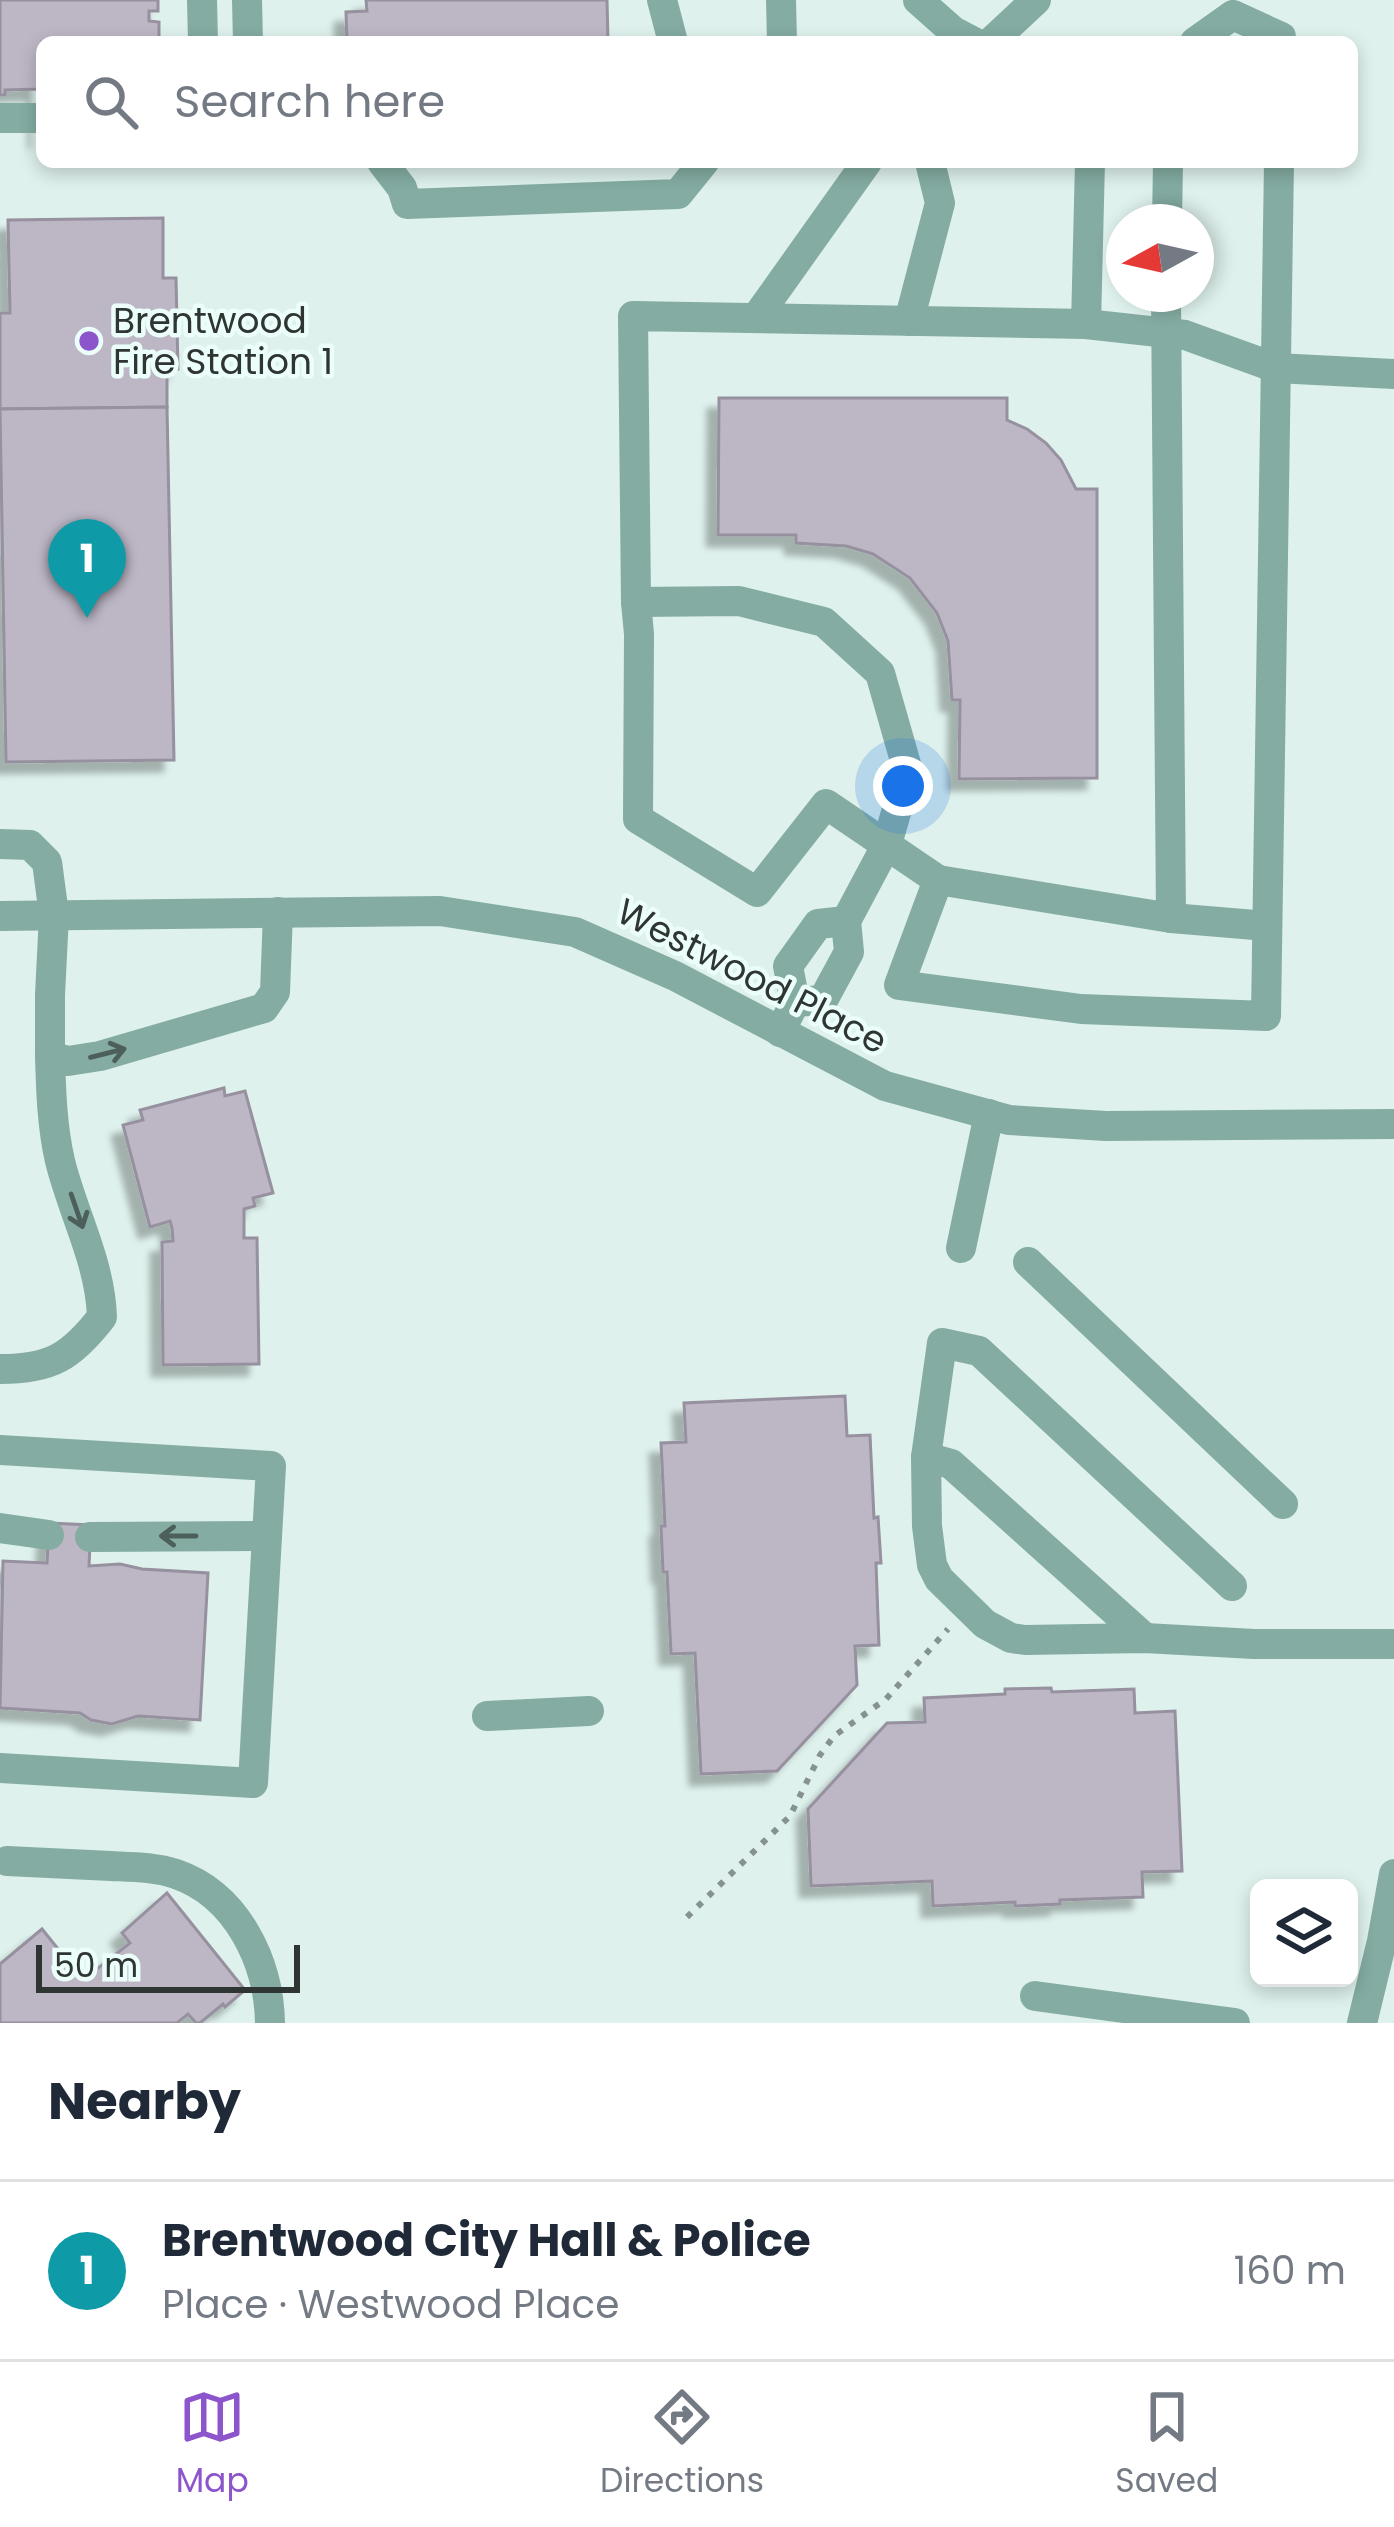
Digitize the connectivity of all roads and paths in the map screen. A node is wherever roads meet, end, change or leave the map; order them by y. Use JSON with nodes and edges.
{"nodes":[{"id":1,"x":202,"y":0,"type":"edge"},
{"id":2,"x":248,"y":0,"type":"edge"},
{"id":3,"x":662,"y":0,"type":"edge"},
{"id":4,"x":781,"y":0,"type":"edge"},
{"id":5,"x":918,"y":0,"type":"edge"},
{"id":6,"x":1036,"y":0,"type":"edge"},
{"id":7,"x":202,"y":36,"type":"edge"},
{"id":8,"x":248,"y":36,"type":"edge"},
{"id":9,"x":671,"y":36,"type":"edge"},
{"id":10,"x":782,"y":36,"type":"edge"},
{"id":11,"x":963,"y":36,"type":"edge"},
{"id":12,"x":997,"y":36,"type":"edge"},
{"id":13,"x":1203,"y":36,"type":"edge"},
{"id":14,"x":1279,"y":36,"type":"edge"},
{"id":15,"x":0,"y":118,"type":"edge"},
{"id":16,"x":36,"y":118,"type":"edge"},
{"id":17,"x":386,"y":168,"type":"edge"},
{"id":18,"x":677,"y":168,"type":"edge"},
{"id":19,"x":699,"y":168,"type":"edge"},
{"id":20,"x":863,"y":168,"type":"edge"},
{"id":21,"x":931,"y":168,"type":"edge"},
{"id":22,"x":1090,"y":168,"type":"edge"},
{"id":23,"x":1168,"y":168,"type":"edge"},
{"id":24,"x":1280,"y":168,"type":"edge"},
{"id":25,"x":677,"y":194,"type":"junction"},
{"id":26,"x":1167,"y":204,"type":"edge"},
{"id":27,"x":1166,"y":312,"type":"edge"},
{"id":28,"x":756,"y":318,"type":"junction"},
{"id":29,"x":909,"y":321,"type":"junction"},
{"id":30,"x":1086,"y":324,"type":"junction"},
{"id":31,"x":1166,"y":332,"type":"junction"},
{"id":32,"x":1276,"y":368,"type":"junction"},
{"id":33,"x":1394,"y":374,"type":"edge"},
{"id":34,"x":636,"y":602,"type":"junction"},
{"id":35,"x":0,"y":844,"type":"edge"},
{"id":36,"x":887,"y":844,"type":"junction"},
{"id":37,"x":938,"y":880,"type":"junction"},
{"id":38,"x":278,"y":912,"type":"junction"},
{"id":39,"x":54,"y":915,"type":"junction"},
{"id":40,"x":0,"y":916,"type":"edge"},
{"id":41,"x":1171,"y":918,"type":"junction"},
{"id":42,"x":846,"y":920,"type":"junction"},
{"id":43,"x":1267,"y":926,"type":"junction"},
{"id":44,"x":795,"y":1002,"type":"junction"},
{"id":45,"x":780,"y":1031,"type":"junction"},
{"id":46,"x":50,"y":1056,"type":"junction"},
{"id":47,"x":989,"y":1114,"type":"junction"},
{"id":48,"x":1394,"y":1124,"type":"edge"},
{"id":49,"x":961,"y":1249,"type":"dead end"},
{"id":50,"x":1028,"y":1262,"type":"dead end"},
{"id":51,"x":0,"y":1369,"type":"edge"},
{"id":52,"x":0,"y":1450,"type":"edge"},
{"id":53,"x":926,"y":1457,"type":"junction"},
{"id":54,"x":1283,"y":1504,"type":"dead end"},
{"id":55,"x":0,"y":1528,"type":"edge"},
{"id":56,"x":49,"y":1534,"type":"dead end"},
{"id":57,"x":267,"y":1536,"type":"junction"},
{"id":58,"x":90,"y":1537,"type":"dead end"},
{"id":59,"x":1232,"y":1586,"type":"dead end"},
{"id":60,"x":967,"y":1608,"type":"junction"},
{"id":61,"x":1145,"y":1638,"type":"junction"},
{"id":62,"x":1394,"y":1644,"type":"edge"},
{"id":63,"x":589,"y":1711,"type":"dead end"},
{"id":64,"x":487,"y":1716,"type":"dead end"},
{"id":65,"x":0,"y":1768,"type":"edge"},
{"id":66,"x":7,"y":1861,"type":"dead end"},
{"id":67,"x":1394,"y":1874,"type":"edge"},
{"id":68,"x":687,"y":1918,"type":"dead end"},
{"id":69,"x":1035,"y":1996,"type":"dead end"},
{"id":70,"x":1374,"y":2014,"type":"edge"},
{"id":71,"x":270,"y":2023,"type":"edge"},
{"id":72,"x":1235,"y":2023,"type":"edge"}],
"edges":[{"from":1,"to":7,"type":"street"},
{"from":2,"to":8,"type":"street"},
{"from":3,"to":9,"type":"street"},
{"from":4,"to":10,"type":"street"},
{"from":5,"to":11,"type":"street"},
{"from":6,"to":12,"type":"street"},
{"from":13,"to":14,"type":"street"},
{"from":15,"to":16,"type":"street"},
{"from":17,"to":25,"type":"street"},
{"from":18,"to":25,"type":"street"},
{"from":19,"to":25,"type":"street"},
{"from":20,"to":28,"type":"street"},
{"from":21,"to":29,"type":"street"},
{"from":22,"to":30,"type":"street"},
{"from":23,"to":26,"type":"street"},
{"from":24,"to":32,"type":"street"},
{"from":27,"to":31,"type":"street"},
{"from":28,"to":29,"type":"street"},
{"from":28,"to":34,"type":"street"},
{"from":29,"to":30,"type":"street"},
{"from":30,"to":31,"type":"street"},
{"from":31,"to":32,"type":"street"},
{"from":31,"to":41,"type":"street"},
{"from":32,"to":33,"type":"street"},
{"from":32,"to":43,"type":"street"},
{"from":34,"to":36,"type":"street"},
{"from":34,"to":36,"type":"street"},
{"from":35,"to":39,"type":"street"},
{"from":36,"to":37,"type":"street"},
{"from":36,"to":42,"type":"street"},
{"from":37,"to":41,"type":"street"},
{"from":37,"to":43,"type":"street"},
{"from":38,"to":39,"type":"street","name":"Westwood Place"},
{"from":38,"to":45,"type":"street","name":"Westwood Place"},
{"from":46,"to":38,"type":"street","one_way":true},
{"from":39,"to":40,"type":"street","name":"Westwood Place"},
{"from":39,"to":46,"type":"street"},
{"from":41,"to":43,"type":"street"},
{"from":42,"to":44,"type":"street"},
{"from":42,"to":44,"type":"street"},
{"from":44,"to":45,"type":"street"},
{"from":45,"to":47,"type":"street","name":"Westwood Place"},
{"from":46,"to":51,"type":"street","one_way":true},
{"from":47,"to":48,"type":"street","name":"Westwood Place"},
{"from":47,"to":49,"type":"street"},
{"from":50,"to":54,"type":"street"},
{"from":52,"to":57,"type":"street"},
{"from":53,"to":59,"type":"street"},
{"from":53,"to":60,"type":"street"},
{"from":53,"to":61,"type":"street"},
{"from":55,"to":56,"type":"street"},
{"from":57,"to":58,"type":"street","one_way":true},
{"from":57,"to":65,"type":"street"},
{"from":60,"to":61,"type":"street"},
{"from":60,"to":68,"type":"path"},
{"from":61,"to":62,"type":"street"},
{"from":63,"to":64,"type":"street"},
{"from":66,"to":71,"type":"street"},
{"from":67,"to":70,"type":"street"},
{"from":69,"to":72,"type":"street"}]}
